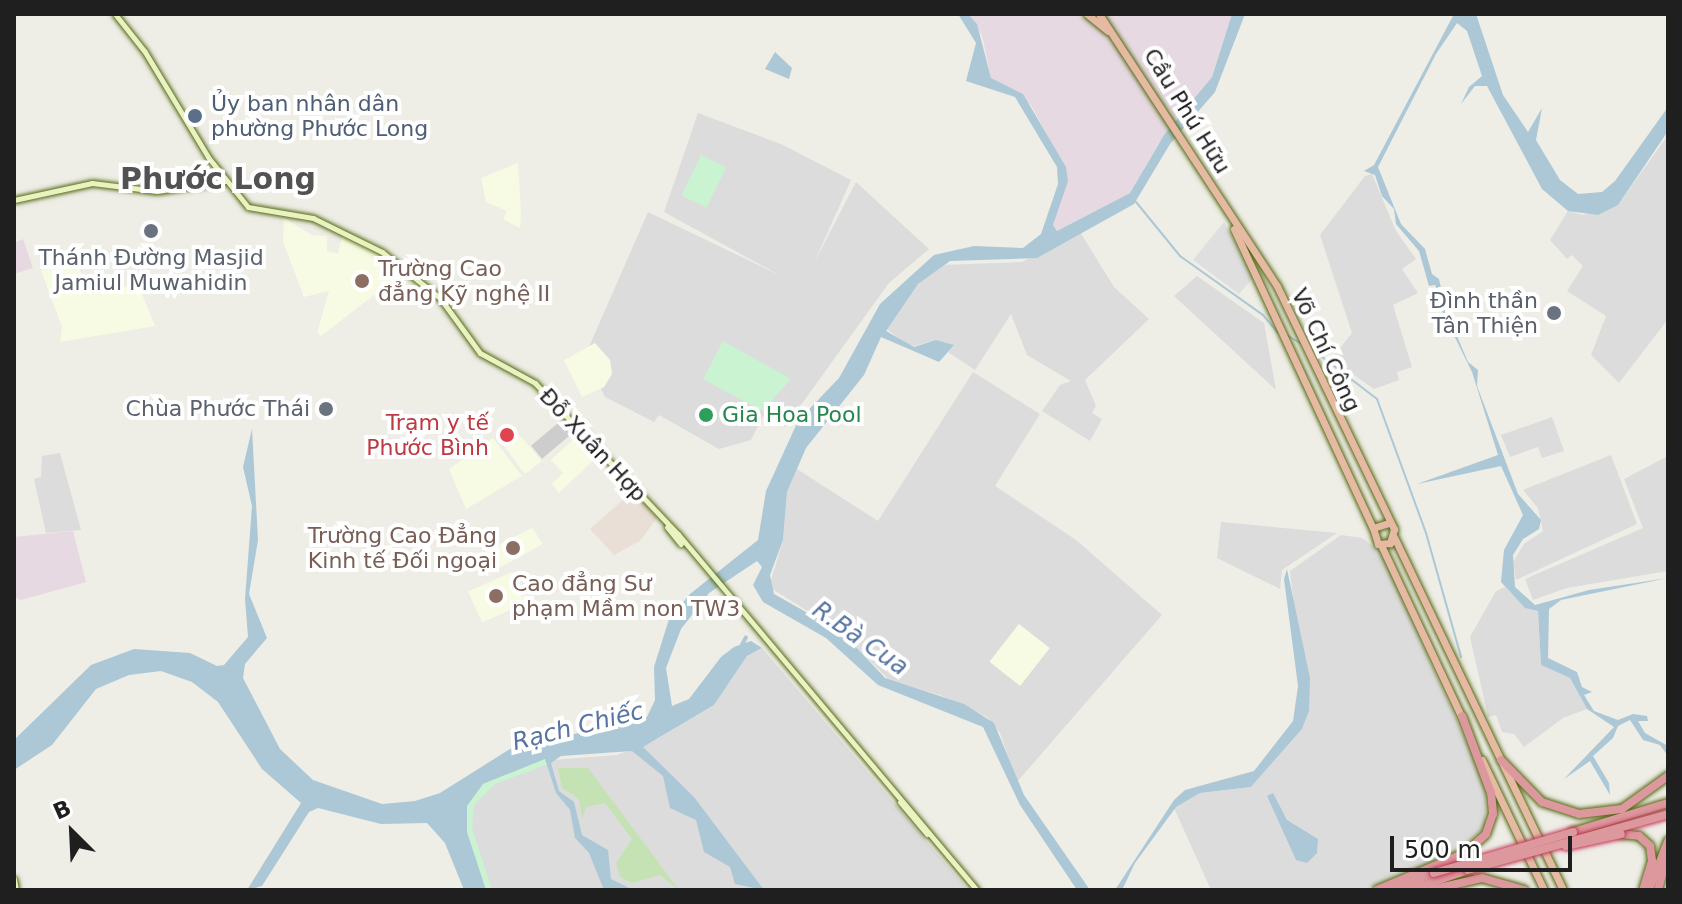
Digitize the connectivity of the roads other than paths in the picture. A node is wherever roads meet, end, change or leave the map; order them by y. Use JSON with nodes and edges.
{"nodes":[{"id":1,"x":115,"y":14,"type":"edge"},
{"id":2,"x":1087,"y":14,"type":"edge"},
{"id":3,"x":1099,"y":15,"type":"edge"},
{"id":4,"x":1109,"y":30,"type":"junction"},
{"id":5,"x":225,"y":181,"type":"junction"},
{"id":6,"x":1219,"y":199,"type":"junction"},
{"id":7,"x":14,"y":200,"type":"edge"},
{"id":8,"x":1328,"y":394,"type":"junction"},
{"id":9,"x":1314,"y":401,"type":"junction"},
{"id":10,"x":1386,"y":519,"type":"junction"},
{"id":11,"x":1371,"y":525,"type":"junction"},
{"id":12,"x":1396,"y":541,"type":"junction"},
{"id":13,"x":1382,"y":548,"type":"junction"},
{"id":14,"x":1462,"y":716,"type":"junction"},
{"id":15,"x":1501,"y":760,"type":"junction"},
{"id":16,"x":1668,"y":776,"type":"edge"},
{"id":17,"x":1668,"y":805,"type":"edge"},
{"id":18,"x":1668,"y":814,"type":"edge"},
{"id":19,"x":1668,"y":841,"type":"edge"},
{"id":20,"x":1668,"y":855,"type":"edge"},
{"id":21,"x":1468,"y":870,"type":"junction"},
{"id":22,"x":1668,"y":875,"type":"edge"},
{"id":23,"x":1436,"y":876,"type":"junction"},
{"id":24,"x":14,"y":879,"type":"edge"},
{"id":25,"x":1520,"y":888,"type":"edge"},
{"id":26,"x":16,"y":890,"type":"edge"},
{"id":27,"x":975,"y":890,"type":"edge"},
{"id":28,"x":1377,"y":890,"type":"edge"},
{"id":29,"x":1389,"y":890,"type":"edge"},
{"id":30,"x":1409,"y":890,"type":"edge"},
{"id":31,"x":1430,"y":890,"type":"edge"},
{"id":32,"x":1544,"y":890,"type":"edge"},
{"id":33,"x":1562,"y":890,"type":"edge"},
{"id":34,"x":1643,"y":890,"type":"edge"},
{"id":35,"x":1649,"y":890,"type":"edge"},
{"id":36,"x":1660,"y":890,"type":"edge"}],
"edges":[{"from":1,"to":5,"type":"main road","name":"Đỗ Xuân Hợp"},
{"from":2,"to":4,"type":"highway"},
{"from":3,"to":4,"type":"highway"},
{"from":4,"to":6,"type":"highway","name":"Cầu Phú Hữu"},
{"from":5,"to":7,"type":"main road"},
{"from":5,"to":27,"type":"main road","name":"Đỗ Xuân Hợp"},
{"from":6,"to":8,"type":"highway","name":"Võ Chí Công"},
{"from":6,"to":9,"type":"highway","name":"Võ Chí Công"},
{"from":8,"to":9,"type":"highway"},
{"from":8,"to":10,"type":"highway","name":"Võ Chí Công"},
{"from":9,"to":11,"type":"highway","name":"Võ Chí Công"},
{"from":10,"to":11,"type":"highway"},
{"from":10,"to":12,"type":"highway","name":"Võ Chí Công"},
{"from":11,"to":13,"type":"highway","name":"Võ Chí Công"},
{"from":12,"to":13,"type":"highway"},
{"from":12,"to":15,"type":"highway"},
{"from":13,"to":14,"type":"highway"},
{"from":14,"to":28,"type":"highway"},
{"from":14,"to":32,"type":"highway"},
{"from":15,"to":16,"type":"highway"},
{"from":15,"to":33,"type":"highway"},
{"from":17,"to":23,"type":"highway","bridge":true},
{"from":18,"to":21,"type":"highway","bridge":true},
{"from":19,"to":35,"type":"highway"},
{"from":20,"to":36,"type":"highway"},
{"from":21,"to":23,"type":"highway"},
{"from":21,"to":34,"type":"highway","bridge":true},
{"from":22,"to":36,"type":"highway"},
{"from":23,"to":29,"type":"highway"},
{"from":23,"to":30,"type":"highway"},
{"from":24,"to":26,"type":"main road"},
{"from":25,"to":31,"type":"highway"}]}
